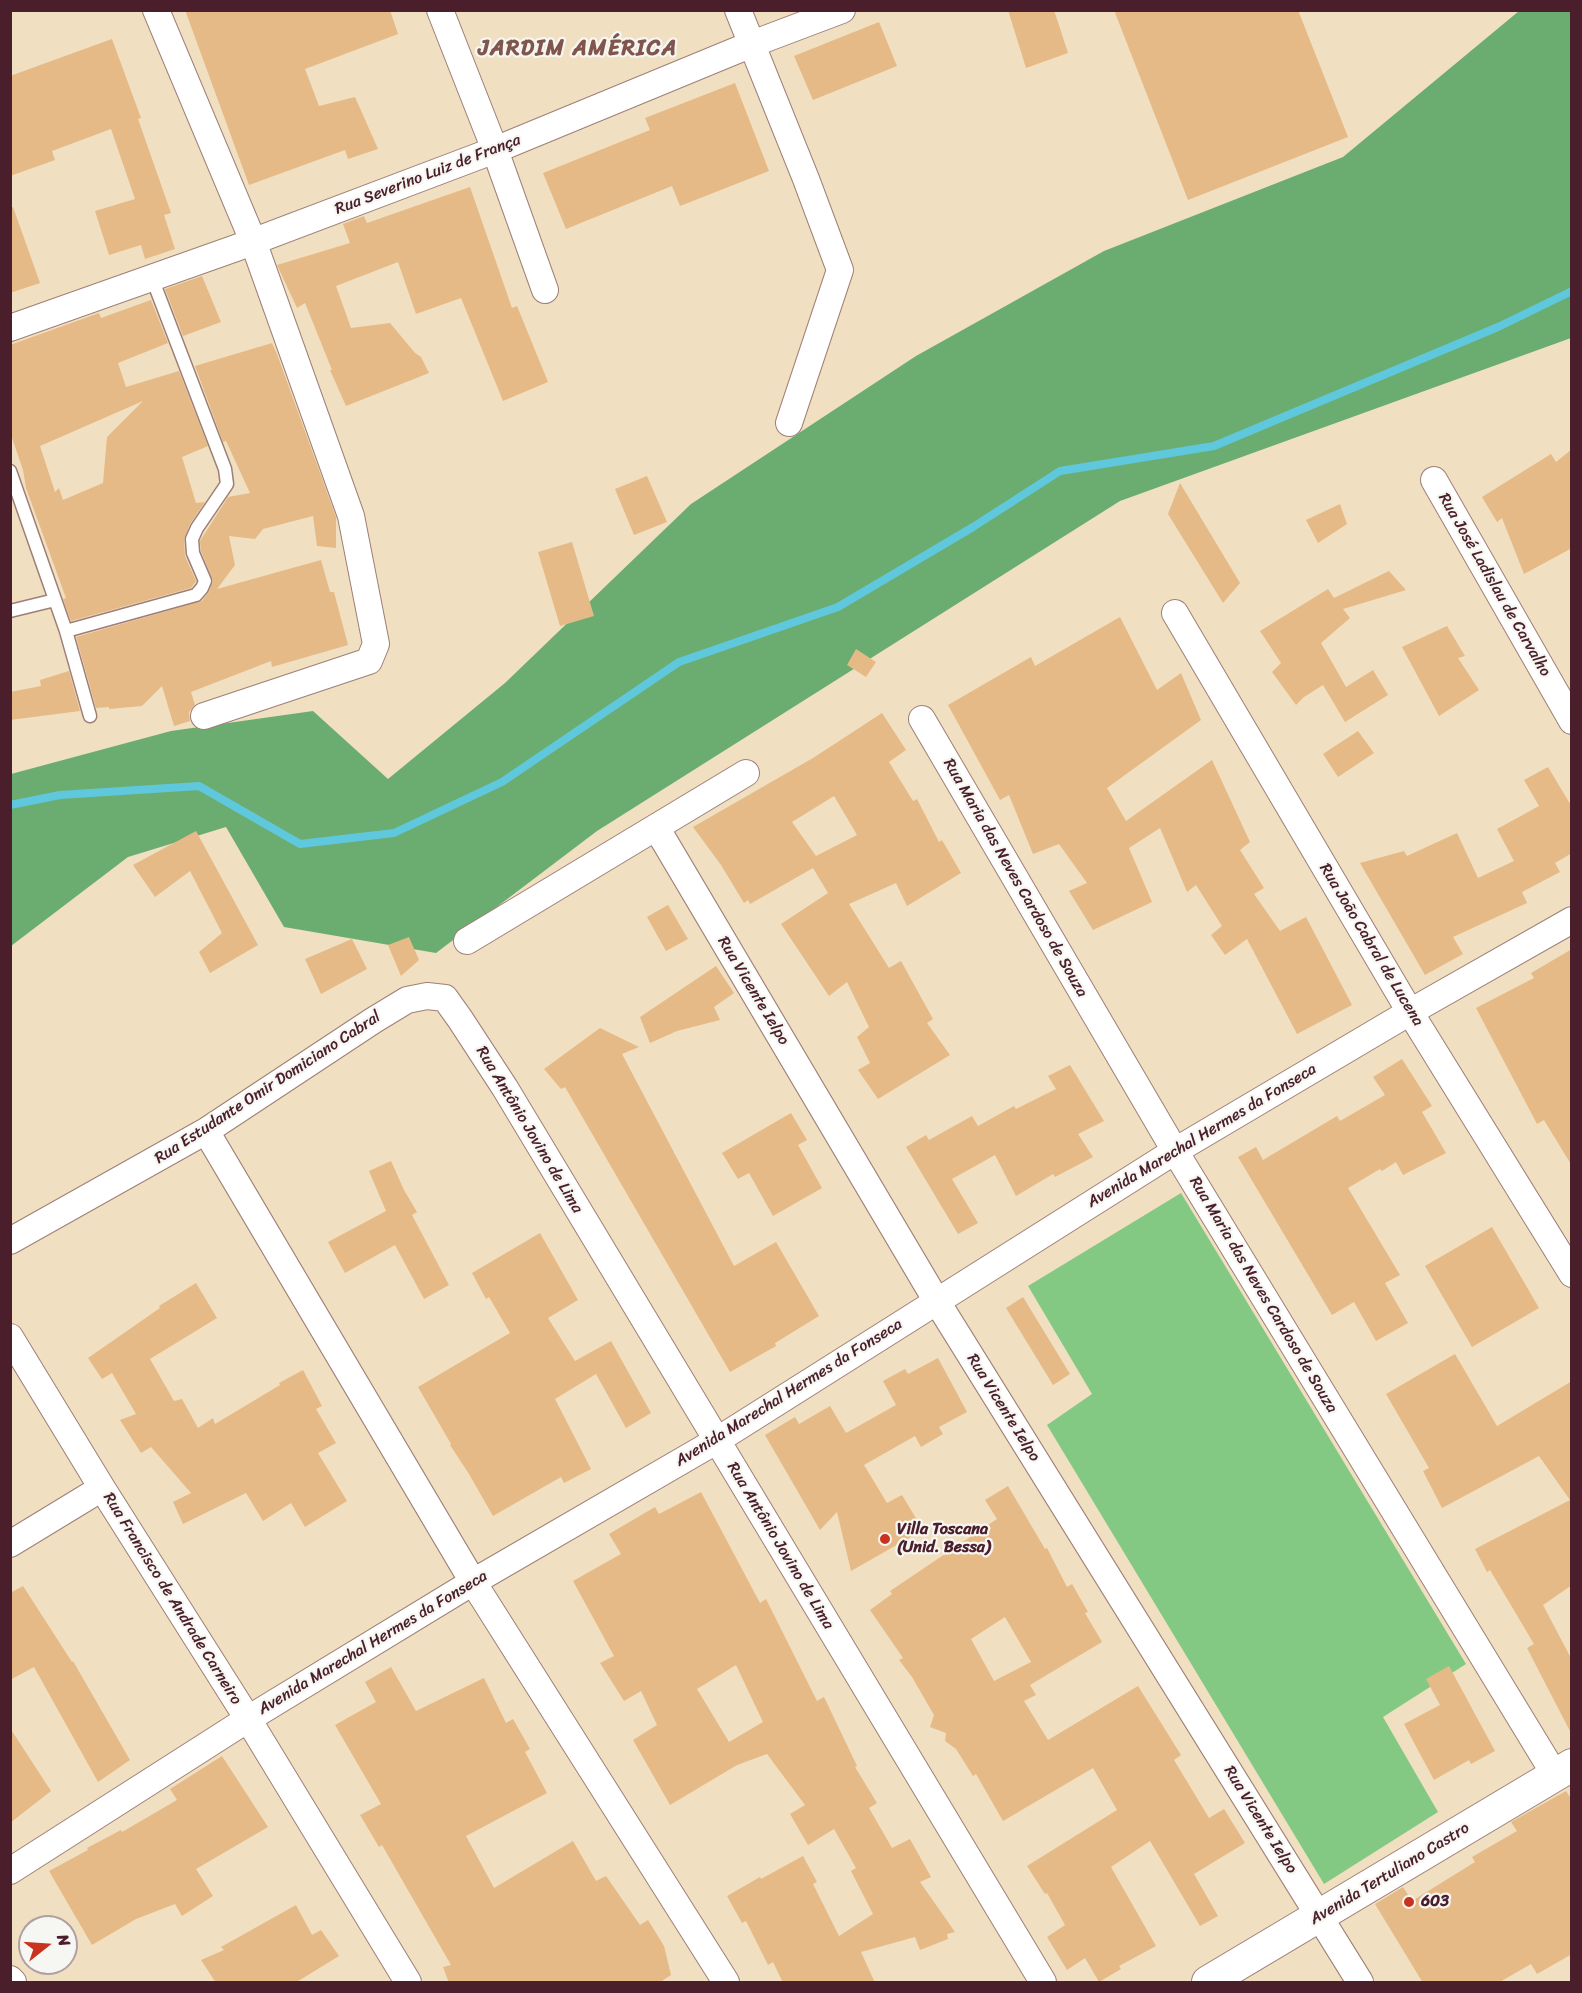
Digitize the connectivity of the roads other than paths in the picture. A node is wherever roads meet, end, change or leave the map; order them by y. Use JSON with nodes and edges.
{"nodes":[{"id":1,"x":156,"y":10,"type":"edge"},
{"id":2,"x":440,"y":10,"type":"edge"},
{"id":3,"x":738,"y":10,"type":"edge"},
{"id":4,"x":842,"y":10,"type":"edge"},
{"id":5,"x":752,"y":45,"type":"junction"},
{"id":6,"x":495,"y":150,"type":"junction"},
{"id":7,"x":253,"y":241,"type":"junction"},
{"id":8,"x":152,"y":278,"type":"junction"},
{"id":9,"x":545,"y":290,"type":"dead end"},
{"id":10,"x":10,"y":328,"type":"edge"},
{"id":11,"x":789,"y":423,"type":"dead end"},
{"id":12,"x":10,"y":471,"type":"edge"},
{"id":13,"x":1434,"y":480,"type":"dead end"},
{"id":14,"x":56,"y":600,"type":"junction"},
{"id":15,"x":10,"y":611,"type":"edge"},
{"id":16,"x":1175,"y":614,"type":"dead end"},
{"id":17,"x":66,"y":631,"type":"junction"},
{"id":18,"x":90,"y":716,"type":"dead end"},
{"id":19,"x":204,"y":716,"type":"dead end"},
{"id":20,"x":922,"y":719,"type":"dead end"},
{"id":21,"x":1572,"y":721,"type":"edge"},
{"id":22,"x":746,"y":773,"type":"dead end"},
{"id":23,"x":656,"y":827,"type":"junction"},
{"id":24,"x":1572,"y":920,"type":"edge"},
{"id":25,"x":467,"y":941,"type":"dead end"},
{"id":26,"x":1410,"y":1012,"type":"junction"},
{"id":27,"x":460,"y":1019,"type":"joint"},
{"id":28,"x":206,"y":1131,"type":"junction"},
{"id":29,"x":1175,"y":1150,"type":"junction"},
{"id":30,"x":10,"y":1241,"type":"edge"},
{"id":31,"x":1572,"y":1274,"type":"edge"},
{"id":32,"x":936,"y":1300,"type":"junction"},
{"id":33,"x":10,"y":1337,"type":"edge"},
{"id":34,"x":716,"y":1441,"type":"junction"},
{"id":35,"x":102,"y":1488,"type":"junction"},
{"id":36,"x":10,"y":1544,"type":"edge"},
{"id":37,"x":473,"y":1582,"type":"junction"},
{"id":38,"x":248,"y":1719,"type":"junction"},
{"id":39,"x":1563,"y":1770,"type":"edge"},
{"id":40,"x":10,"y":1871,"type":"edge"},
{"id":41,"x":1320,"y":1916,"type":"junction"},
{"id":42,"x":408,"y":1983,"type":"edge"},
{"id":43,"x":726,"y":1983,"type":"edge"},
{"id":44,"x":1043,"y":1983,"type":"edge"},
{"id":45,"x":1208,"y":1983,"type":"edge"},
{"id":46,"x":1360,"y":1983,"type":"edge"}],
"edges":[{"from":1,"to":7,"type":"street"},
{"from":2,"to":6,"type":"street"},
{"from":3,"to":5,"type":"street"},
{"from":4,"to":5,"type":"street","name":"Rua Severino Luiz de França"},
{"from":5,"to":6,"type":"street","name":"Rua Severino Luiz de França"},
{"from":5,"to":11,"type":"street"},
{"from":6,"to":7,"type":"street","name":"Rua Severino Luiz de França"},
{"from":6,"to":9,"type":"street"},
{"from":7,"to":8,"type":"street","name":"Rua Severino Luiz de França"},
{"from":7,"to":19,"type":"street"},
{"from":8,"to":10,"type":"street","name":"Rua Severino Luiz de França"},
{"from":8,"to":17,"type":"lane"},
{"from":12,"to":14,"type":"lane"},
{"from":13,"to":21,"type":"street","name":"Rua José Ladislau de Carvalho"},
{"from":14,"to":15,"type":"lane"},
{"from":14,"to":17,"type":"lane"},
{"from":16,"to":26,"type":"street","name":"Rua João Cabral de Lucena"},
{"from":17,"to":18,"type":"lane"},
{"from":20,"to":29,"type":"street","name":"Rua Maria das Neves Cardoso de Souza"},
{"from":22,"to":23,"type":"street"},
{"from":23,"to":25,"type":"street"},
{"from":23,"to":32,"type":"street","name":"Rua Vicente Ielpo"},
{"from":24,"to":26,"type":"street","name":"Avenida Marechal Hermes da Fonseca"},
{"from":26,"to":29,"type":"street","name":"Avenida Marechal Hermes da Fonseca"},
{"from":26,"to":31,"type":"street","name":"Rua João Cabral de Lucena"},
{"from":27,"to":28,"type":"street","name":"Rua Estudante Omir Domiciano Cabral"},
{"from":27,"to":34,"type":"street","name":"Rua Antônio Jovino de Lima"},
{"from":28,"to":30,"type":"street","name":"Rua Estudante Omir Domiciano Cabral"},
{"from":28,"to":37,"type":"street"},
{"from":29,"to":32,"type":"street","name":"Avenida Marechal Hermes da Fonseca"},
{"from":29,"to":39,"type":"street","name":"Rua Maria das Neves Cardoso de Souza"},
{"from":32,"to":34,"type":"street","name":"Avenida Marechal Hermes da Fonseca"},
{"from":32,"to":41,"type":"street","name":"Rua Vicente Ielpo"},
{"from":33,"to":35,"type":"street","name":"Rua Francisco de Andrade Carneiro"},
{"from":34,"to":37,"type":"street","name":"Avenida Marechal Hermes da Fonseca"},
{"from":34,"to":44,"type":"street","name":"Rua Antônio Jovino de Lima"},
{"from":35,"to":36,"type":"street"},
{"from":35,"to":38,"type":"street","name":"Rua Francisco de Andrade Carneiro"},
{"from":37,"to":38,"type":"street","name":"Avenida Marechal Hermes da Fonseca"},
{"from":37,"to":43,"type":"street"},
{"from":38,"to":40,"type":"street","name":"Avenida Marechal Hermes da Fonseca"},
{"from":38,"to":42,"type":"street","name":"Rua Francisco de Andrade Carneiro"},
{"from":39,"to":41,"type":"street","name":"Avenida Tertuliano Castro"},
{"from":41,"to":45,"type":"street","name":"Avenida Tertuliano Castro"},
{"from":41,"to":46,"type":"street","name":"Rua Vicente Ielpo"}]}
